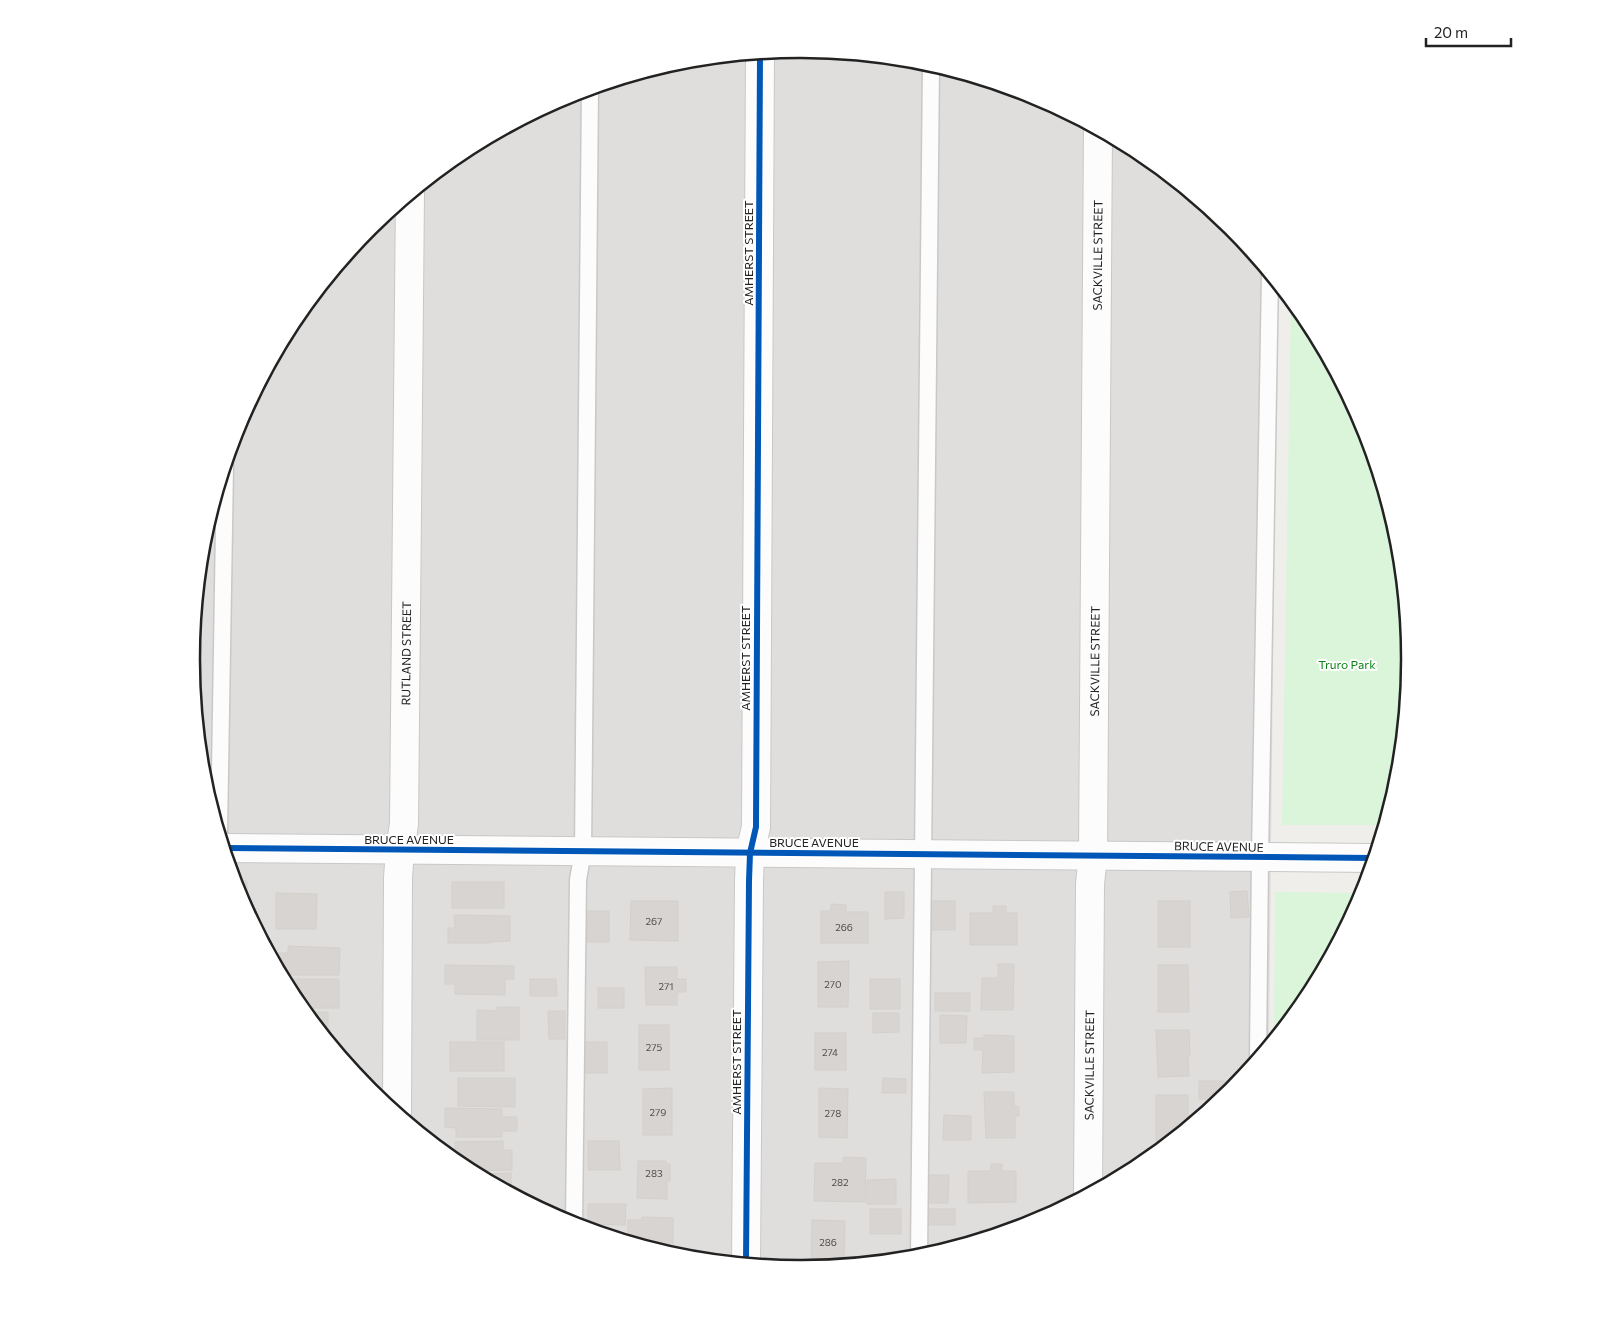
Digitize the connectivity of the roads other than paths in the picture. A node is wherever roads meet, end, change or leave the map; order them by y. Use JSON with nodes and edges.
{"nodes":[{"id":1,"x":760,"y":59,"type":"edge"},
{"id":2,"x":931,"y":72,"type":"edge"},
{"id":3,"x":590,"y":96,"type":"edge"},
{"id":4,"x":1098,"y":136,"type":"edge"},
{"id":5,"x":410,"y":202,"type":"edge"},
{"id":6,"x":1270,"y":284,"type":"edge"},
{"id":7,"x":225,"y":487,"type":"edge"},
{"id":8,"x":219,"y":811,"type":"edge"},
{"id":9,"x":230,"y":848,"type":"edge"},
{"id":10,"x":400,"y":850,"type":"junction"},
{"id":11,"x":583,"y":852,"type":"junction"},
{"id":12,"x":750,"y":852,"type":"junction"},
{"id":13,"x":922,"y":854,"type":"junction"},
{"id":14,"x":1093,"y":855,"type":"junction"},
{"id":15,"x":1260,"y":857,"type":"junction"},
{"id":16,"x":1368,"y":858,"type":"edge"},
{"id":17,"x":1258,"y":1047,"type":"edge"},
{"id":18,"x":397,"y":1103,"type":"edge"},
{"id":19,"x":1088,"y":1186,"type":"edge"},
{"id":20,"x":574,"y":1215,"type":"edge"},
{"id":21,"x":919,"y":1248,"type":"edge"},
{"id":22,"x":746,"y":1256,"type":"edge"}],
"edges":[{"from":1,"to":12,"type":"street","name":"AMHERST STREET"},
{"from":2,"to":13,"type":"lane"},
{"from":3,"to":11,"type":"lane"},
{"from":4,"to":14,"type":"street","name":"SACKVILLE STREET"},
{"from":5,"to":10,"type":"street","name":"RUTLAND STREET"},
{"from":6,"to":15,"type":"lane"},
{"from":7,"to":8,"type":"lane"},
{"from":9,"to":10,"type":"street","name":"BRUCE AVENUE"},
{"from":10,"to":11,"type":"street","name":"BRUCE AVENUE"},
{"from":10,"to":18,"type":"street","name":"RUTLAND STREET"},
{"from":11,"to":12,"type":"street","name":"BRUCE AVENUE"},
{"from":11,"to":20,"type":"lane"},
{"from":12,"to":13,"type":"street","name":"BRUCE AVENUE"},
{"from":12,"to":22,"type":"street","name":"AMHERST STREET"},
{"from":13,"to":14,"type":"street","name":"BRUCE AVENUE"},
{"from":13,"to":21,"type":"lane"},
{"from":14,"to":15,"type":"street","name":"BRUCE AVENUE"},
{"from":14,"to":19,"type":"street","name":"SACKVILLE STREET"},
{"from":15,"to":16,"type":"street","name":"BRUCE AVENUE"},
{"from":15,"to":17,"type":"lane"}]}
